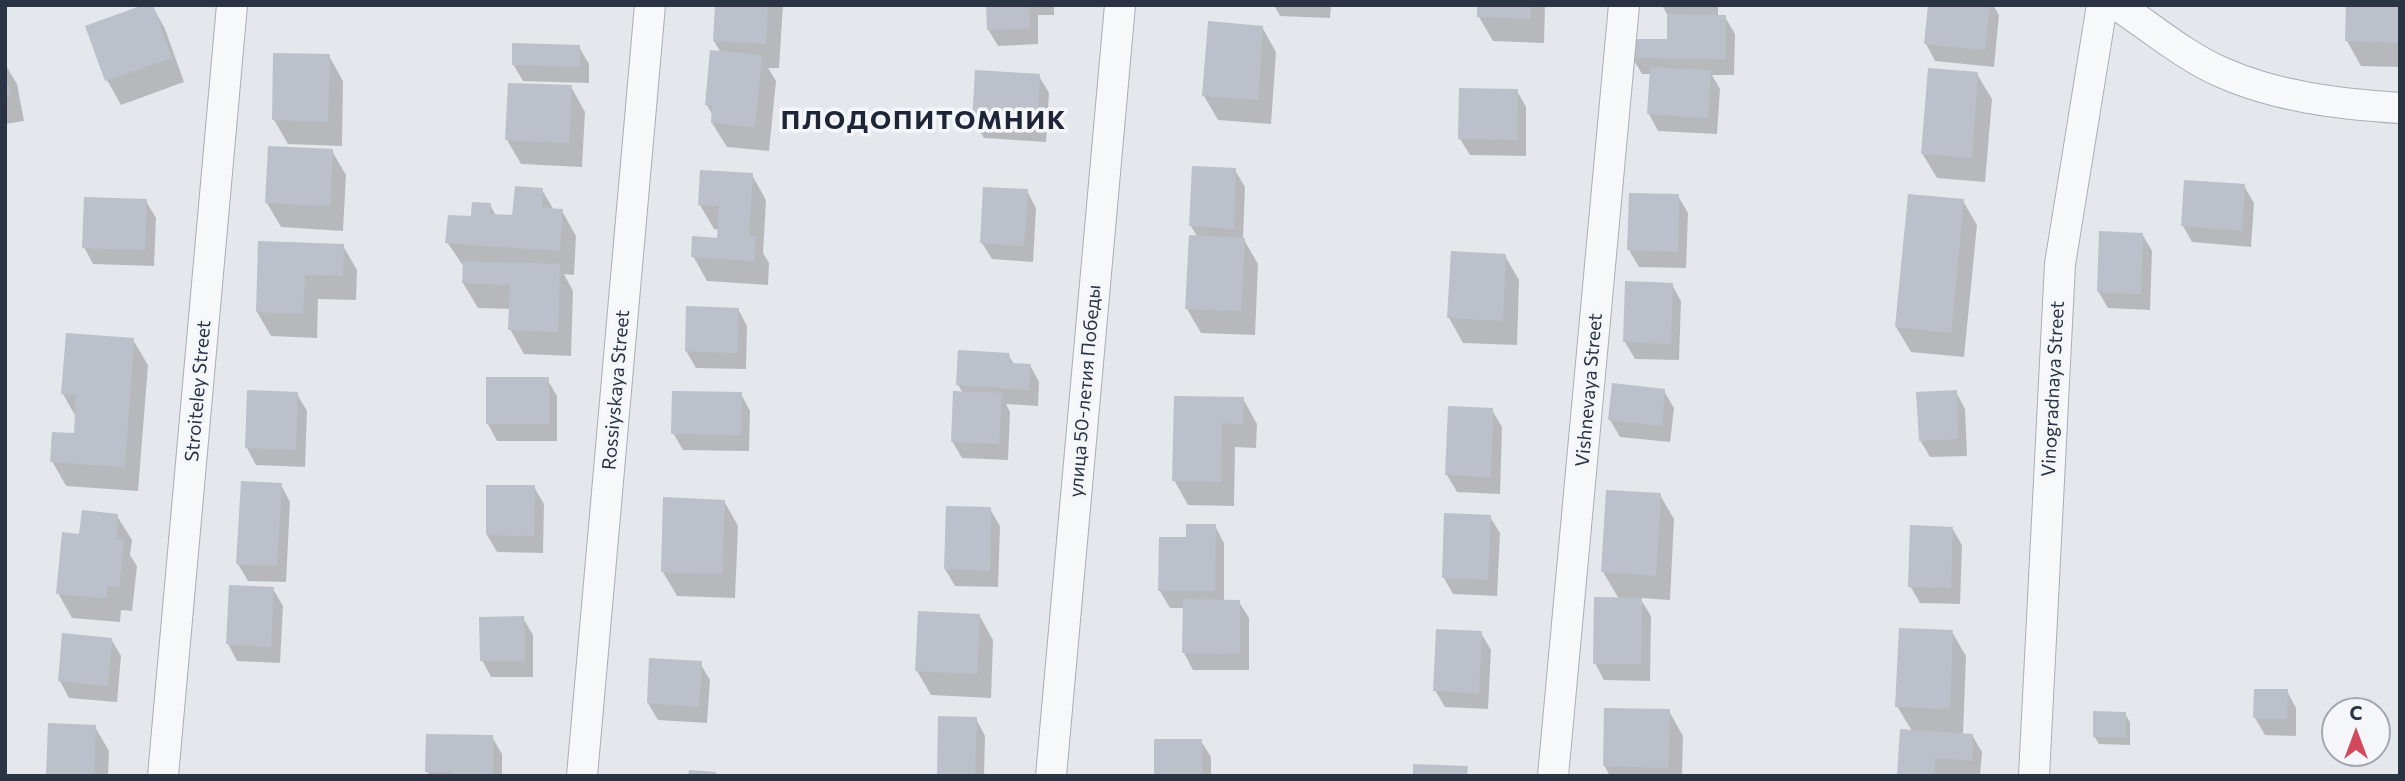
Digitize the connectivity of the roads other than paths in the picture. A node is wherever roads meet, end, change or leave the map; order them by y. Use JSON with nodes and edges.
{"nodes":[{"id":1,"x":232,"y":5,"type":"edge"},
{"id":2,"x":650,"y":5,"type":"edge"},
{"id":3,"x":1120,"y":5,"type":"edge"},
{"id":4,"x":1624,"y":5,"type":"edge"},
{"id":5,"x":2102,"y":5,"type":"edge"},
{"id":6,"x":2117,"y":5,"type":"edge"},
{"id":7,"x":2400,"y":108,"type":"edge"},
{"id":8,"x":163,"y":776,"type":"edge"},
{"id":9,"x":582,"y":776,"type":"edge"},
{"id":10,"x":1051,"y":776,"type":"edge"},
{"id":11,"x":1553,"y":776,"type":"edge"},
{"id":12,"x":2034,"y":776,"type":"edge"}],
"edges":[{"from":1,"to":8,"type":"street","name":"Stroiteley Street"},
{"from":2,"to":9,"type":"street","name":"Rossiyskaya Street"},
{"from":3,"to":10,"type":"street","name":"улица 50-летия Победы"},
{"from":4,"to":11,"type":"street","name":"Vishnevaya Street"},
{"from":5,"to":12,"type":"street","name":"Vinogradnaya Street"},
{"from":6,"to":7,"type":"street"}]}
